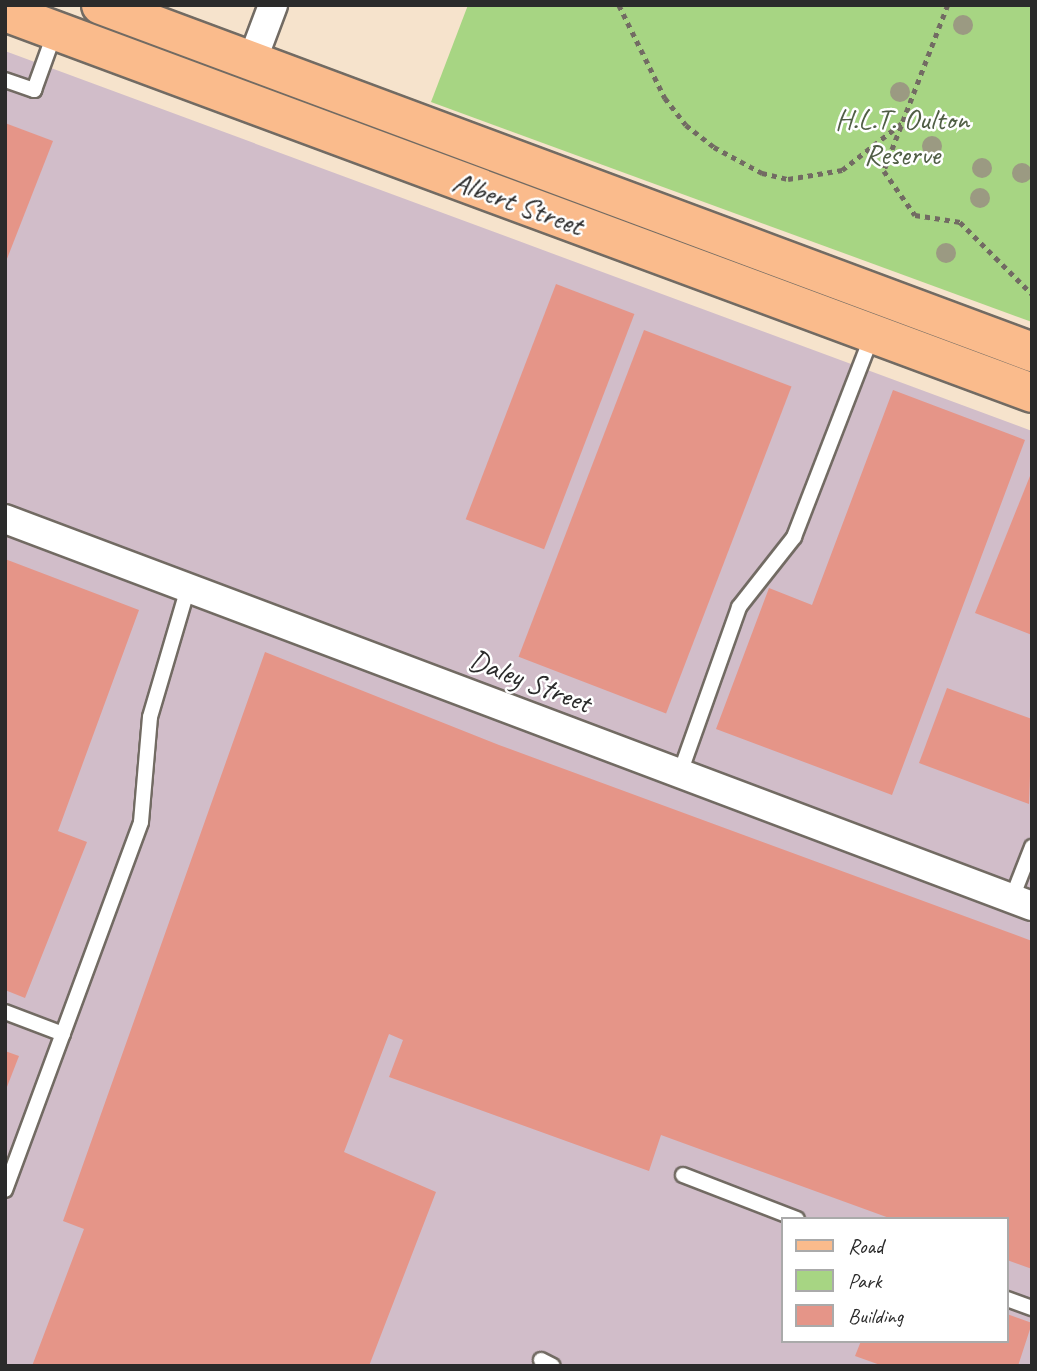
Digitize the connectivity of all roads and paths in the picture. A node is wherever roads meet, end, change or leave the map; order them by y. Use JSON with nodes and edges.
{"nodes":[{"id":1,"x":101,"y":5,"type":"edge"},
{"id":2,"x":272,"y":5,"type":"edge"},
{"id":3,"x":620,"y":5,"type":"edge"},
{"id":4,"x":948,"y":5,"type":"edge"},
{"id":5,"x":5,"y":12,"type":"edge"},
{"id":6,"x":160,"y":27,"type":"junction"},
{"id":7,"x":55,"y":30,"type":"junction"},
{"id":8,"x":252,"y":61,"type":"junction"},
{"id":9,"x":146,"y":64,"type":"junction"},
{"id":10,"x":5,"y":80,"type":"edge"},
{"id":11,"x":375,"y":107,"type":"junction"},
{"id":12,"x":902,"y":123,"type":"junction"},
{"id":13,"x":360,"y":144,"type":"junction"},
{"id":14,"x":1032,"y":294,"type":"edge"},
{"id":15,"x":887,"y":299,"type":"junction"},
{"id":16,"x":873,"y":335,"type":"junction"},
{"id":17,"x":995,"y":339,"type":"junction"},
{"id":18,"x":1032,"y":352,"type":"edge"},
{"id":19,"x":982,"y":375,"type":"junction"},
{"id":20,"x":1032,"y":393,"type":"edge"},
{"id":21,"x":5,"y":519,"type":"edge"},
{"id":22,"x":188,"y":588,"type":"junction"},
{"id":23,"x":680,"y":774,"type":"junction"},
{"id":24,"x":1032,"y":847,"type":"edge"},
{"id":25,"x":1022,"y":902,"type":"edge"},
{"id":26,"x":5,"y":1012,"type":"edge"},
{"id":27,"x":63,"y":1034,"type":"junction"},
{"id":28,"x":683,"y":1175,"type":"dead end"},
{"id":29,"x":5,"y":1190,"type":"edge"},
{"id":30,"x":792,"y":1217,"type":"edge"},
{"id":31,"x":1009,"y":1300,"type":"edge"},
{"id":32,"x":1032,"y":1308,"type":"edge"}],
"edges":[{"from":1,"to":6,"type":"main road","name":"Albert Street"},
{"from":2,"to":8,"type":"street"},
{"from":3,"to":12,"type":"path"},
{"from":4,"to":12,"type":"path"},
{"from":5,"to":7,"type":"main road","name":"Albert Street"},
{"from":6,"to":8,"type":"main road","name":"Albert Street"},
{"from":6,"to":9,"type":"main road"},
{"from":7,"to":9,"type":"main road","name":"Albert Street"},
{"from":7,"to":10,"type":"lane"},
{"from":8,"to":11,"type":"main road","name":"Albert Street"},
{"from":9,"to":13,"type":"main road","name":"Albert Street"},
{"from":11,"to":13,"type":"main road"},
{"from":11,"to":15,"type":"main road","name":"Albert Street"},
{"from":12,"to":14,"type":"path"},
{"from":13,"to":16,"type":"main road","name":"Albert Street"},
{"from":15,"to":16,"type":"main road"},
{"from":15,"to":17,"type":"main road","name":"Albert Street"},
{"from":16,"to":19,"type":"main road","name":"Albert Street"},
{"from":16,"to":23,"type":"lane"},
{"from":17,"to":18,"type":"main road","name":"Albert Street"},
{"from":17,"to":19,"type":"main road"},
{"from":19,"to":20,"type":"main road","name":"Albert Street"},
{"from":21,"to":22,"type":"street","name":"Daley Street"},
{"from":22,"to":23,"type":"street","name":"Daley Street"},
{"from":22,"to":27,"type":"lane"},
{"from":23,"to":25,"type":"street","name":"Daley Street"},
{"from":24,"to":25,"type":"lane"},
{"from":26,"to":27,"type":"lane"},
{"from":27,"to":29,"type":"lane"},
{"from":28,"to":30,"type":"lane"},
{"from":31,"to":32,"type":"lane"}]}
